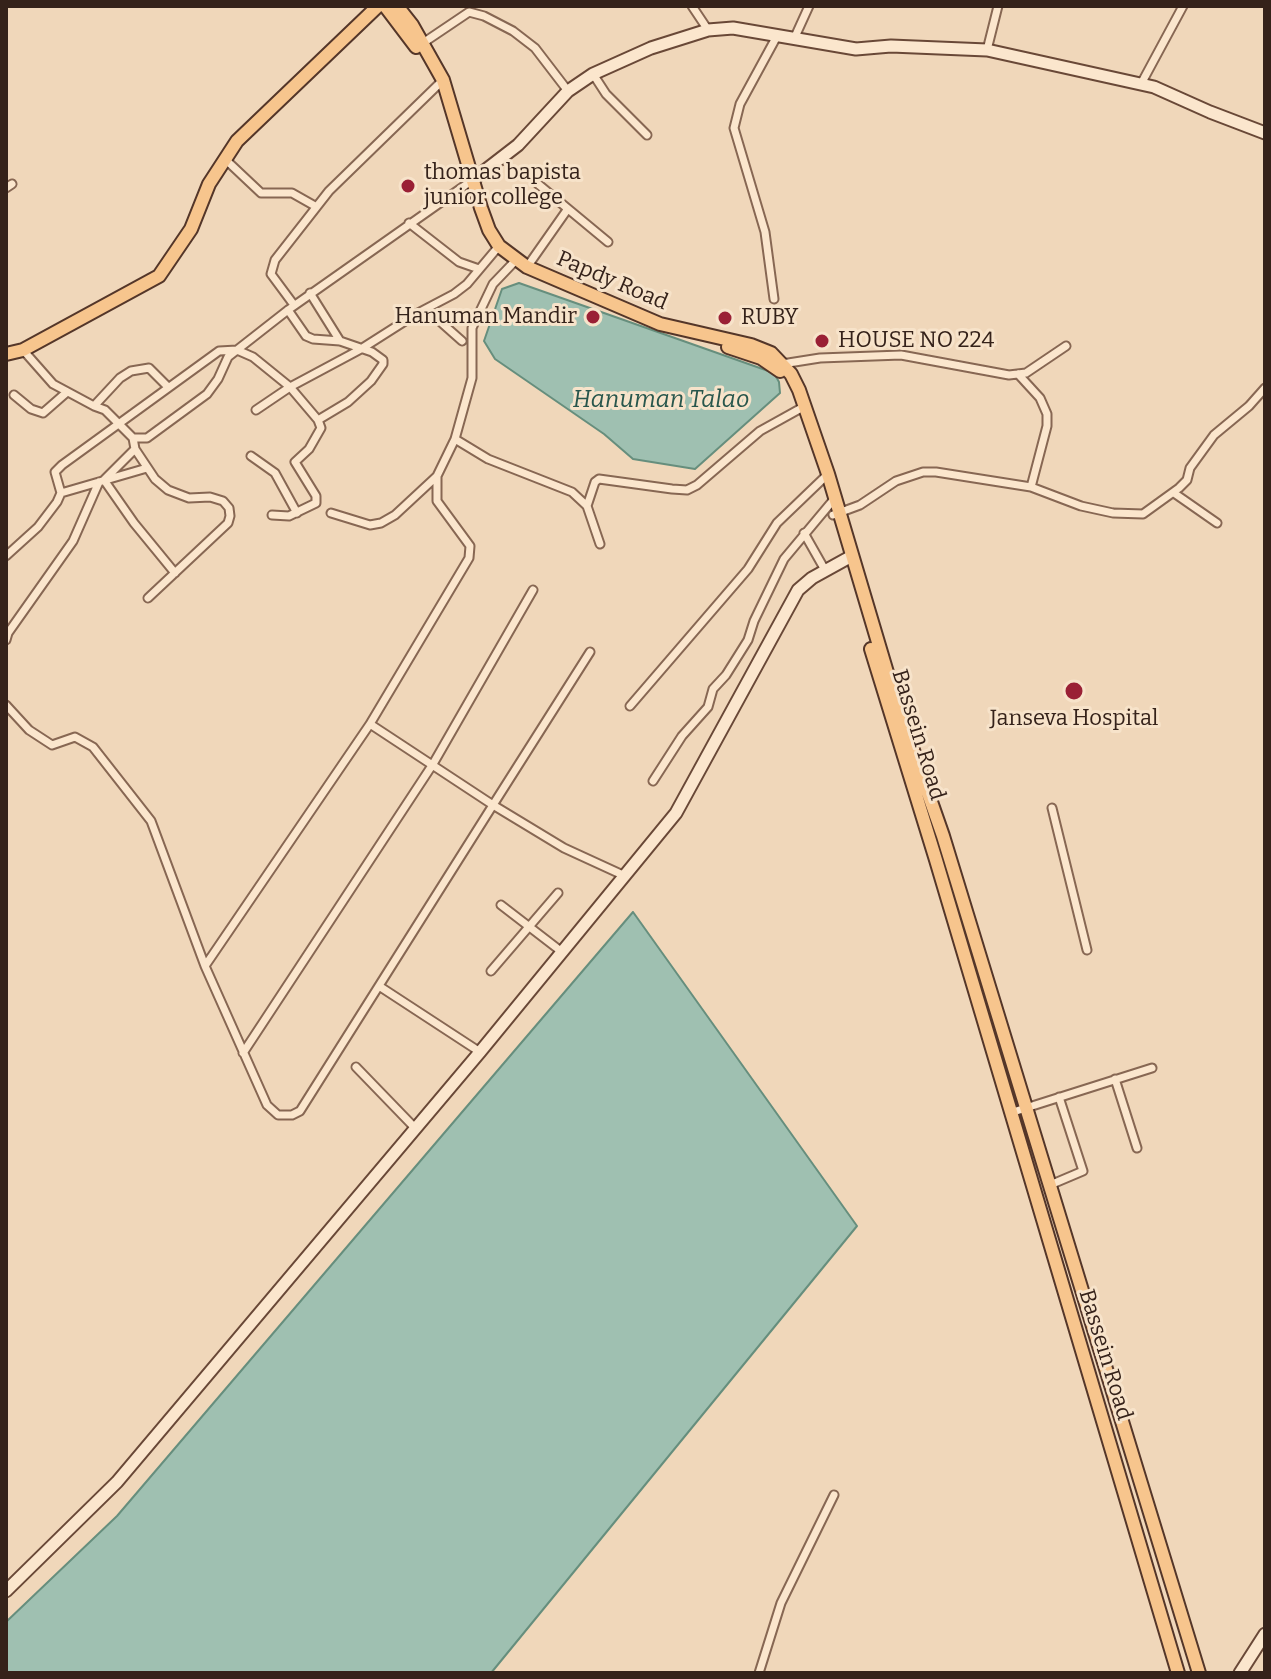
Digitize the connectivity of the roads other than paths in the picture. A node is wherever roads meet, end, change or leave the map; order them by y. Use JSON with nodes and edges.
{"nodes":[{"id":1,"x":378,"y":6,"type":"edge"},
{"id":2,"x":385,"y":6,"type":"edge"},
{"id":3,"x":397,"y":6,"type":"edge"},
{"id":4,"x":692,"y":6,"type":"edge"},
{"id":5,"x":809,"y":6,"type":"edge"},
{"id":6,"x":998,"y":6,"type":"edge"},
{"id":7,"x":1183,"y":6,"type":"edge"},
{"id":8,"x":472,"y":9,"type":"edge"},
{"id":9,"x":708,"y":30,"type":"junction"},
{"id":10,"x":777,"y":36,"type":"junction"},
{"id":11,"x":794,"y":39,"type":"junction"},
{"id":12,"x":423,"y":43,"type":"junction"},
{"id":13,"x":987,"y":50,"type":"junction"},
{"id":14,"x":593,"y":74,"type":"junction"},
{"id":15,"x":440,"y":83,"type":"junction"},
{"id":16,"x":1141,"y":84,"type":"junction"},
{"id":17,"x":568,"y":91,"type":"junction"},
{"id":18,"x":1265,"y":133,"type":"edge"},
{"id":19,"x":647,"y":135,"type":"dead end"},
{"id":20,"x":226,"y":160,"type":"junction"},
{"id":21,"x":471,"y":181,"type":"junction"},
{"id":22,"x":538,"y":184,"type":"dead end"},
{"id":23,"x":315,"y":206,"type":"junction"},
{"id":24,"x":567,"y":210,"type":"junction"},
{"id":25,"x":409,"y":223,"type":"junction"},
{"id":26,"x":608,"y":242,"type":"dead end"},
{"id":27,"x":497,"y":248,"type":"junction"},
{"id":28,"x":513,"y":262,"type":"junction"},
{"id":29,"x":527,"y":267,"type":"junction"},
{"id":30,"x":479,"y":269,"type":"junction"},
{"id":31,"x":310,"y":293,"type":"junction"},
{"id":32,"x":774,"y":299,"type":"dead end"},
{"id":33,"x":291,"y":307,"type":"junction"},
{"id":34,"x":426,"y":309,"type":"junction"},
{"id":35,"x":340,"y":341,"type":"junction"},
{"id":36,"x":462,"y":341,"type":"dead end"},
{"id":37,"x":1066,"y":346,"type":"dead end"},
{"id":38,"x":361,"y":349,"type":"junction"},
{"id":39,"x":12,"y":350,"type":"edge"},
{"id":40,"x":237,"y":350,"type":"junction"},
{"id":41,"x":780,"y":366,"type":"junction"},
{"id":42,"x":1018,"y":374,"type":"junction"},
{"id":43,"x":168,"y":387,"type":"junction"},
{"id":44,"x":290,"y":387,"type":"junction"},
{"id":45,"x":1265,"y":388,"type":"edge"},
{"id":46,"x":67,"y":392,"type":"junction"},
{"id":47,"x":14,"y":395,"type":"dead end"},
{"id":48,"x":94,"y":406,"type":"junction"},
{"id":49,"x":803,"y":407,"type":"junction"},
{"id":50,"x":256,"y":410,"type":"dead end"},
{"id":51,"x":318,"y":420,"type":"junction"},
{"id":52,"x":119,"y":423,"type":"junction"},
{"id":53,"x":133,"y":438,"type":"junction"},
{"id":54,"x":455,"y":439,"type":"junction"},
{"id":55,"x":135,"y":449,"type":"junction"},
{"id":56,"x":251,"y":456,"type":"dead end"},
{"id":57,"x":147,"y":468,"type":"junction"},
{"id":58,"x":437,"y":476,"type":"junction"},
{"id":59,"x":826,"y":476,"type":"junction"},
{"id":60,"x":102,"y":481,"type":"junction"},
{"id":61,"x":1031,"y":487,"type":"junction"},
{"id":62,"x":61,"y":493,"type":"junction"},
{"id":63,"x":1174,"y":493,"type":"junction"},
{"id":64,"x":587,"y":506,"type":"junction"},
{"id":65,"x":834,"y":507,"type":"junction"},
{"id":66,"x":297,"y":513,"type":"junction"},
{"id":67,"x":331,"y":513,"type":"dead end"},
{"id":68,"x":272,"y":515,"type":"dead end"},
{"id":69,"x":1217,"y":523,"type":"dead end"},
{"id":70,"x":804,"y":533,"type":"junction"},
{"id":71,"x":600,"y":544,"type":"dead end"},
{"id":72,"x":6,"y":556,"type":"edge"},
{"id":73,"x":848,"y":558,"type":"junction"},
{"id":74,"x":825,"y":570,"type":"junction"},
{"id":75,"x":175,"y":573,"type":"junction"},
{"id":76,"x":533,"y":590,"type":"dead end"},
{"id":77,"x":148,"y":598,"type":"dead end"},
{"id":78,"x":6,"y":640,"type":"edge"},
{"id":79,"x":590,"y":652,"type":"dead end"},
{"id":80,"x":6,"y":705,"type":"edge"},
{"id":81,"x":630,"y":706,"type":"dead end"},
{"id":82,"x":370,"y":724,"type":"junction"},
{"id":83,"x":433,"y":764,"type":"junction"},
{"id":84,"x":653,"y":781,"type":"dead end"},
{"id":85,"x":493,"y":805,"type":"junction"},
{"id":86,"x":1052,"y":808,"type":"dead end"},
{"id":87,"x":625,"y":876,"type":"junction"},
{"id":88,"x":558,"y":893,"type":"dead end"},
{"id":89,"x":501,"y":905,"type":"dead end"},
{"id":90,"x":529,"y":926,"type":"junction"},
{"id":91,"x":1087,"y":950,"type":"dead end"},
{"id":92,"x":562,"y":952,"type":"junction"},
{"id":93,"x":981,"y":957,"type":"junction"},
{"id":94,"x":966,"y":962,"type":"junction"},
{"id":95,"x":205,"y":966,"type":"junction"},
{"id":96,"x":491,"y":971,"type":"dead end"},
{"id":97,"x":379,"y":986,"type":"junction"},
{"id":98,"x":480,"y":1052,"type":"junction"},
{"id":99,"x":243,"y":1053,"type":"junction"},
{"id":100,"x":356,"y":1067,"type":"dead end"},
{"id":101,"x":1152,"y":1068,"type":"dead end"},
{"id":102,"x":1115,"y":1079,"type":"junction"},
{"id":103,"x":1059,"y":1097,"type":"junction"},
{"id":104,"x":1027,"y":1107,"type":"junction"},
{"id":105,"x":1010,"y":1113,"type":"junction"},
{"id":106,"x":415,"y":1128,"type":"junction"},
{"id":107,"x":1137,"y":1148,"type":"dead end"},
{"id":108,"x":1050,"y":1185,"type":"junction"},
{"id":109,"x":1137,"y":1475,"type":"junction"},
{"id":110,"x":1121,"y":1480,"type":"junction"},
{"id":111,"x":834,"y":1495,"type":"dead end"},
{"id":112,"x":1161,"y":1552,"type":"junction"},
{"id":113,"x":1145,"y":1558,"type":"junction"},
{"id":114,"x":6,"y":1591,"type":"edge"},
{"id":115,"x":1265,"y":1634,"type":"edge"},
{"id":116,"x":1201,"y":1672,"type":"edge"},
{"id":117,"x":759,"y":1673,"type":"edge"},
{"id":118,"x":1178,"y":1673,"type":"edge"},
{"id":119,"x":1240,"y":1673,"type":"edge"}],
"edges":[{"from":1,"to":20,"type":"main road"},
{"from":2,"to":15,"type":"main road"},
{"from":3,"to":12,"type":"main road"},
{"from":4,"to":9,"type":"street"},
{"from":5,"to":11,"type":"street"},
{"from":6,"to":13,"type":"street"},
{"from":7,"to":16,"type":"street"},
{"from":8,"to":12,"type":"street"},
{"from":8,"to":17,"type":"street"},
{"from":9,"to":10,"type":"street"},
{"from":9,"to":14,"type":"street"},
{"from":10,"to":11,"type":"street"},
{"from":10,"to":32,"type":"street"},
{"from":11,"to":13,"type":"street"},
{"from":12,"to":15,"type":"main road"},
{"from":13,"to":16,"type":"street"},
{"from":14,"to":17,"type":"street"},
{"from":14,"to":19,"type":"street"},
{"from":15,"to":21,"type":"main road","name":"Papdy Road"},
{"from":15,"to":23,"type":"street"},
{"from":16,"to":18,"type":"street"},
{"from":17,"to":21,"type":"street"},
{"from":20,"to":23,"type":"street"},
{"from":20,"to":39,"type":"main road"},
{"from":21,"to":25,"type":"street"},
{"from":21,"to":27,"type":"main road","name":"Papdy Road"},
{"from":22,"to":24,"type":"street"},
{"from":23,"to":33,"type":"street"},
{"from":24,"to":26,"type":"street"},
{"from":24,"to":29,"type":"street"},
{"from":25,"to":30,"type":"street"},
{"from":25,"to":31,"type":"street"},
{"from":27,"to":28,"type":"main road","name":"Papdy Road"},
{"from":27,"to":30,"type":"street"},
{"from":28,"to":29,"type":"main road","name":"Papdy Road"},
{"from":28,"to":41,"type":"main road"},
{"from":28,"to":54,"type":"street"},
{"from":29,"to":41,"type":"main road","name":"Papdy Road"},
{"from":30,"to":34,"type":"street"},
{"from":31,"to":33,"type":"street"},
{"from":31,"to":35,"type":"street"},
{"from":33,"to":35,"type":"street"},
{"from":33,"to":40,"type":"street"},
{"from":34,"to":36,"type":"street"},
{"from":34,"to":38,"type":"street"},
{"from":35,"to":38,"type":"street"},
{"from":37,"to":42,"type":"street"},
{"from":38,"to":44,"type":"street"},
{"from":38,"to":51,"type":"street"},
{"from":39,"to":46,"type":"street"},
{"from":40,"to":43,"type":"street"},
{"from":40,"to":44,"type":"street"},
{"from":40,"to":53,"type":"street"},
{"from":41,"to":42,"type":"street"},
{"from":41,"to":49,"type":"main road","name":"Bassein Road"},
{"from":42,"to":61,"type":"street"},
{"from":43,"to":48,"type":"street"},
{"from":43,"to":52,"type":"street"},
{"from":44,"to":50,"type":"street"},
{"from":44,"to":51,"type":"street"},
{"from":45,"to":63,"type":"street"},
{"from":46,"to":47,"type":"street"},
{"from":46,"to":48,"type":"street"},
{"from":48,"to":52,"type":"street"},
{"from":49,"to":59,"type":"main road","name":"Bassein Road"},
{"from":49,"to":64,"type":"street"},
{"from":51,"to":66,"type":"street"},
{"from":52,"to":53,"type":"street"},
{"from":52,"to":62,"type":"street"},
{"from":53,"to":55,"type":"street"},
{"from":54,"to":58,"type":"street"},
{"from":54,"to":64,"type":"street"},
{"from":55,"to":57,"type":"street"},
{"from":55,"to":60,"type":"street"},
{"from":56,"to":66,"type":"street"},
{"from":57,"to":60,"type":"street"},
{"from":57,"to":75,"type":"street"},
{"from":58,"to":67,"type":"street"},
{"from":58,"to":82,"type":"street"},
{"from":59,"to":65,"type":"main road","name":"Bassein Road"},
{"from":59,"to":81,"type":"street"},
{"from":60,"to":62,"type":"street"},
{"from":60,"to":75,"type":"street"},
{"from":60,"to":78,"type":"street"},
{"from":61,"to":63,"type":"street"},
{"from":61,"to":65,"type":"street"},
{"from":62,"to":72,"type":"street"},
{"from":63,"to":69,"type":"street"},
{"from":64,"to":71,"type":"street"},
{"from":65,"to":70,"type":"street"},
{"from":65,"to":73,"type":"main road","name":"Bassein Road"},
{"from":66,"to":68,"type":"street"},
{"from":70,"to":74,"type":"street"},
{"from":70,"to":84,"type":"street"},
{"from":73,"to":74,"type":"street"},
{"from":73,"to":93,"type":"main road","name":"Bassein Road"},
{"from":73,"to":94,"type":"main road","name":"Bassein Road"},
{"from":74,"to":87,"type":"street"},
{"from":75,"to":77,"type":"street"},
{"from":76,"to":83,"type":"street"},
{"from":79,"to":85,"type":"street"},
{"from":80,"to":95,"type":"street"},
{"from":82,"to":83,"type":"street"},
{"from":82,"to":95,"type":"street"},
{"from":83,"to":85,"type":"street"},
{"from":83,"to":99,"type":"street"},
{"from":85,"to":87,"type":"street"},
{"from":85,"to":97,"type":"street"},
{"from":86,"to":91,"type":"street"},
{"from":87,"to":92,"type":"street"},
{"from":88,"to":90,"type":"street"},
{"from":89,"to":90,"type":"street"},
{"from":90,"to":92,"type":"street"},
{"from":90,"to":96,"type":"street"},
{"from":92,"to":98,"type":"street"},
{"from":93,"to":94,"type":"main road"},
{"from":93,"to":104,"type":"main road","name":"Bassein Road"},
{"from":94,"to":105,"type":"main road","name":"Bassein Road"},
{"from":95,"to":99,"type":"street"},
{"from":97,"to":98,"type":"street"},
{"from":97,"to":99,"type":"street"},
{"from":98,"to":106,"type":"street"},
{"from":100,"to":106,"type":"street"},
{"from":101,"to":102,"type":"street"},
{"from":102,"to":103,"type":"street"},
{"from":102,"to":107,"type":"street"},
{"from":103,"to":104,"type":"street"},
{"from":103,"to":108,"type":"street"},
{"from":104,"to":105,"type":"street"},
{"from":104,"to":108,"type":"main road","name":"Bassein Road"},
{"from":105,"to":110,"type":"main road","name":"Bassein Road"},
{"from":106,"to":114,"type":"street"},
{"from":108,"to":109,"type":"main road","name":"Bassein Road"},
{"from":109,"to":110,"type":"main road"},
{"from":109,"to":112,"type":"main road","name":"Bassein Road"},
{"from":110,"to":113,"type":"main road","name":"Bassein Road"},
{"from":111,"to":117,"type":"street"},
{"from":112,"to":113,"type":"main road"},
{"from":112,"to":116,"type":"main road","name":"Bassein Road"},
{"from":113,"to":118,"type":"main road","name":"Bassein Road"},
{"from":115,"to":119,"type":"street"},
{"from":116,"to":118,"type":"main road"}]}
